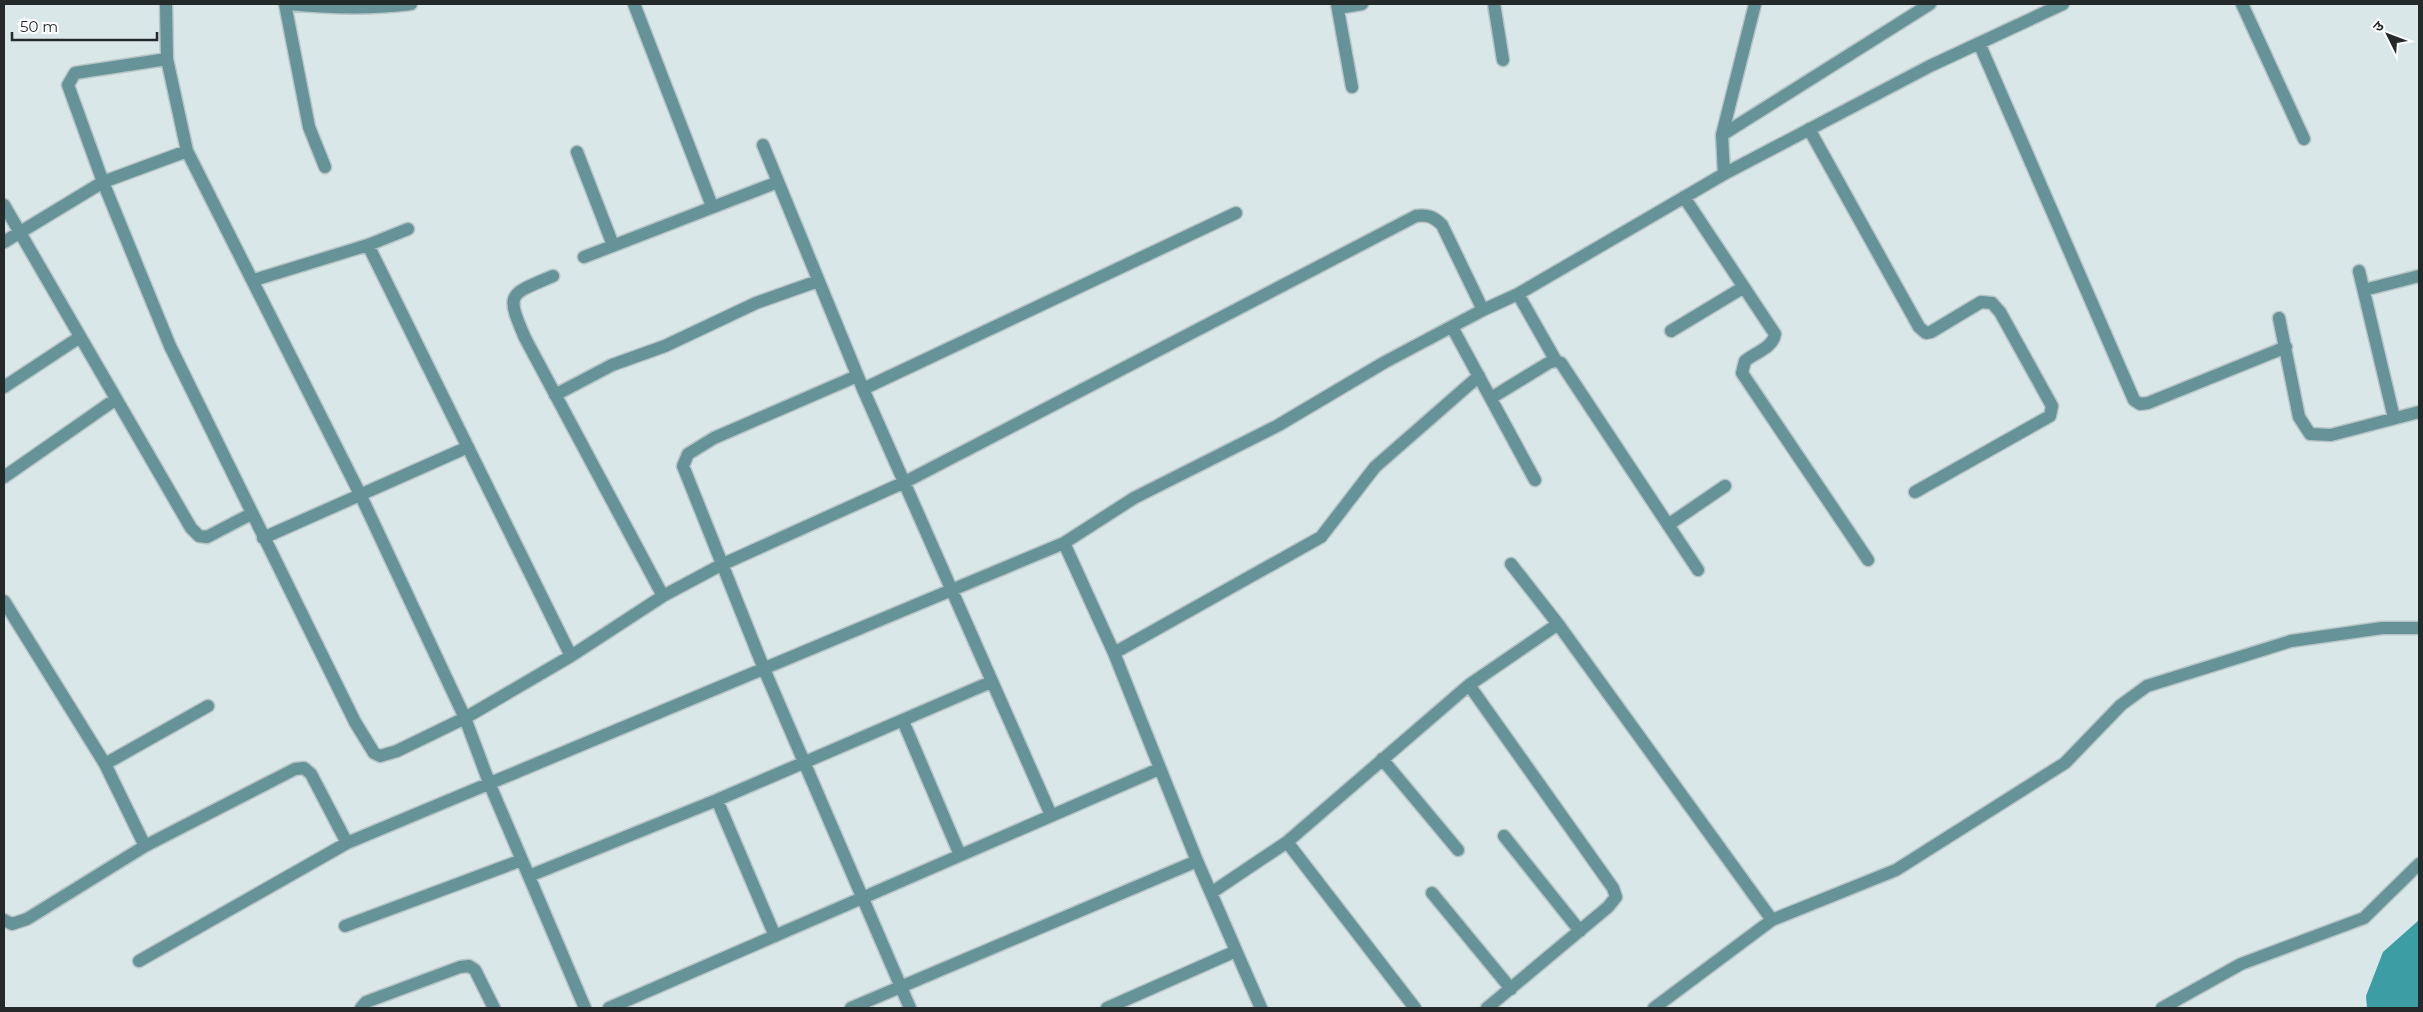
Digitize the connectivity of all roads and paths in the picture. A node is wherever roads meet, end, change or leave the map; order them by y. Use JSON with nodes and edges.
{"nodes":[{"id":1,"x":166,"y":4,"type":"edge"},
{"id":2,"x":287,"y":4,"type":"edge"},
{"id":3,"x":410,"y":4,"type":"edge"},
{"id":4,"x":634,"y":4,"type":"edge"},
{"id":5,"x":1362,"y":4,"type":"edge"},
{"id":6,"x":1494,"y":4,"type":"edge"},
{"id":7,"x":1755,"y":4,"type":"edge"},
{"id":8,"x":1930,"y":4,"type":"edge"},
{"id":9,"x":2063,"y":4,"type":"edge"},
{"id":10,"x":2242,"y":4,"type":"edge"},
{"id":11,"x":1338,"y":6,"type":"edge"},
{"id":12,"x":1979,"y":43,"type":"junction"},
{"id":13,"x":167,"y":59,"type":"junction"},
{"id":14,"x":1504,"y":60,"type":"dead end"},
{"id":15,"x":1352,"y":87,"type":"dead end"},
{"id":16,"x":1809,"y":129,"type":"junction"},
{"id":17,"x":1722,"y":135,"type":"junction"},
{"id":18,"x":2304,"y":140,"type":"dead end"},
{"id":19,"x":763,"y":145,"type":"dead end"},
{"id":20,"x":187,"y":151,"type":"junction"},
{"id":21,"x":577,"y":152,"type":"dead end"},
{"id":22,"x":325,"y":167,"type":"dead end"},
{"id":23,"x":1724,"y":174,"type":"junction"},
{"id":24,"x":103,"y":182,"type":"junction"},
{"id":25,"x":778,"y":182,"type":"junction"},
{"id":26,"x":1684,"y":197,"type":"junction"},
{"id":27,"x":4,"y":205,"type":"edge"},
{"id":28,"x":712,"y":206,"type":"junction"},
{"id":29,"x":1236,"y":212,"type":"dead end"},
{"id":30,"x":408,"y":229,"type":"dead end"},
{"id":31,"x":19,"y":233,"type":"junction"},
{"id":32,"x":4,"y":242,"type":"edge"},
{"id":33,"x":368,"y":244,"type":"junction"},
{"id":34,"x":613,"y":245,"type":"junction"},
{"id":35,"x":584,"y":258,"type":"dead end"},
{"id":36,"x":2359,"y":271,"type":"dead end"},
{"id":37,"x":553,"y":276,"type":"dead end"},
{"id":38,"x":2419,"y":276,"type":"edge"},
{"id":39,"x":254,"y":280,"type":"junction"},
{"id":40,"x":818,"y":281,"type":"junction"},
{"id":41,"x":1744,"y":287,"type":"junction"},
{"id":42,"x":2364,"y":290,"type":"junction"},
{"id":43,"x":1518,"y":294,"type":"junction"},
{"id":44,"x":1483,"y":310,"type":"junction"},
{"id":45,"x":2279,"y":318,"type":"dead end"},
{"id":46,"x":1452,"y":327,"type":"junction"},
{"id":47,"x":1671,"y":331,"type":"dead end"},
{"id":48,"x":80,"y":336,"type":"junction"},
{"id":49,"x":2286,"y":347,"type":"junction"},
{"id":50,"x":1556,"y":361,"type":"junction"},
{"id":51,"x":857,"y":376,"type":"junction"},
{"id":52,"x":1479,"y":376,"type":"junction"},
{"id":53,"x":4,"y":387,"type":"edge"},
{"id":54,"x":863,"y":389,"type":"junction"},
{"id":55,"x":555,"y":395,"type":"junction"},
{"id":56,"x":1491,"y":398,"type":"junction"},
{"id":57,"x":116,"y":399,"type":"junction"},
{"id":58,"x":2419,"y":412,"type":"edge"},
{"id":59,"x":2394,"y":418,"type":"junction"},
{"id":60,"x":468,"y":447,"type":"junction"},
{"id":61,"x":4,"y":477,"type":"edge"},
{"id":62,"x":1535,"y":480,"type":"dead end"},
{"id":63,"x":905,"y":482,"type":"junction"},
{"id":64,"x":1725,"y":486,"type":"dead end"},
{"id":65,"x":1915,"y":492,"type":"dead end"},
{"id":66,"x":360,"y":494,"type":"junction"},
{"id":67,"x":251,"y":514,"type":"junction"},
{"id":68,"x":1668,"y":525,"type":"junction"},
{"id":69,"x":263,"y":538,"type":"junction"},
{"id":70,"x":1064,"y":542,"type":"junction"},
{"id":71,"x":1868,"y":560,"type":"dead end"},
{"id":72,"x":1511,"y":564,"type":"dead end"},
{"id":73,"x":721,"y":565,"type":"junction"},
{"id":74,"x":1698,"y":570,"type":"dead end"},
{"id":75,"x":952,"y":591,"type":"junction"},
{"id":76,"x":663,"y":596,"type":"junction"},
{"id":77,"x":4,"y":601,"type":"edge"},
{"id":78,"x":1558,"y":624,"type":"junction"},
{"id":79,"x":2419,"y":628,"type":"edge"},
{"id":80,"x":1114,"y":652,"type":"junction"},
{"id":81,"x":571,"y":656,"type":"junction"},
{"id":82,"x":764,"y":669,"type":"junction"},
{"id":83,"x":991,"y":682,"type":"junction"},
{"id":84,"x":1468,"y":685,"type":"junction"},
{"id":85,"x":208,"y":706,"type":"dead end"},
{"id":86,"x":465,"y":718,"type":"junction"},
{"id":87,"x":902,"y":721,"type":"junction"},
{"id":88,"x":1382,"y":758,"type":"junction"},
{"id":89,"x":804,"y":761,"type":"junction"},
{"id":90,"x":105,"y":764,"type":"junction"},
{"id":91,"x":1159,"y":769,"type":"junction"},
{"id":92,"x":490,"y":785,"type":"junction"},
{"id":93,"x":717,"y":800,"type":"junction"},
{"id":94,"x":1050,"y":814,"type":"junction"},
{"id":95,"x":1504,"y":836,"type":"dead end"},
{"id":96,"x":1287,"y":842,"type":"junction"},
{"id":97,"x":347,"y":843,"type":"junction"},
{"id":98,"x":145,"y":846,"type":"junction"},
{"id":99,"x":1458,"y":850,"type":"dead end"},
{"id":100,"x":960,"y":855,"type":"junction"},
{"id":101,"x":522,"y":860,"type":"junction"},
{"id":102,"x":1197,"y":861,"type":"junction"},
{"id":103,"x":2419,"y":864,"type":"edge"},
{"id":104,"x":529,"y":876,"type":"junction"},
{"id":105,"x":1210,"y":893,"type":"junction"},
{"id":106,"x":1432,"y":893,"type":"dead end"},
{"id":107,"x":862,"y":897,"type":"junction"},
{"id":108,"x":4,"y":920,"type":"edge"},
{"id":109,"x":1772,"y":920,"type":"junction"},
{"id":110,"x":345,"y":926,"type":"dead end"},
{"id":111,"x":1580,"y":931,"type":"junction"},
{"id":112,"x":775,"y":936,"type":"junction"},
{"id":113,"x":1236,"y":951,"type":"junction"},
{"id":114,"x":139,"y":961,"type":"dead end"},
{"id":115,"x":900,"y":987,"type":"junction"},
{"id":116,"x":1512,"y":989,"type":"junction"},
{"id":117,"x":1494,"y":1007,"type":"edge"},
{"id":118,"x":361,"y":1008,"type":"edge"},
{"id":119,"x":494,"y":1008,"type":"edge"},
{"id":120,"x":585,"y":1008,"type":"edge"},
{"id":121,"x":609,"y":1008,"type":"edge"},
{"id":122,"x":851,"y":1008,"type":"edge"},
{"id":123,"x":910,"y":1008,"type":"edge"},
{"id":124,"x":1107,"y":1008,"type":"edge"},
{"id":125,"x":1261,"y":1008,"type":"edge"},
{"id":126,"x":1415,"y":1008,"type":"edge"},
{"id":127,"x":1654,"y":1008,"type":"edge"},
{"id":128,"x":2162,"y":1008,"type":"edge"}],
"edges":[{"from":1,"to":13,"type":"street"},
{"from":2,"to":3,"type":"street"},
{"from":2,"to":22,"type":"street"},
{"from":4,"to":28,"type":"street"},
{"from":5,"to":11,"type":"street"},
{"from":6,"to":14,"type":"street"},
{"from":7,"to":17,"type":"street"},
{"from":8,"to":17,"type":"street"},
{"from":9,"to":12,"type":"street"},
{"from":10,"to":18,"type":"street"},
{"from":11,"to":15,"type":"street"},
{"from":12,"to":16,"type":"street"},
{"from":12,"to":49,"type":"street"},
{"from":13,"to":20,"type":"street"},
{"from":13,"to":24,"type":"street"},
{"from":16,"to":23,"type":"street"},
{"from":16,"to":65,"type":"street"},
{"from":17,"to":23,"type":"street"},
{"from":19,"to":25,"type":"street"},
{"from":20,"to":24,"type":"street"},
{"from":20,"to":39,"type":"street"},
{"from":21,"to":34,"type":"street"},
{"from":23,"to":26,"type":"street"},
{"from":24,"to":31,"type":"street"},
{"from":24,"to":67,"type":"street"},
{"from":25,"to":28,"type":"street"},
{"from":25,"to":40,"type":"street"},
{"from":26,"to":41,"type":"street"},
{"from":26,"to":43,"type":"street"},
{"from":27,"to":31,"type":"street"},
{"from":28,"to":34,"type":"street"},
{"from":29,"to":54,"type":"street"},
{"from":30,"to":33,"type":"street"},
{"from":31,"to":32,"type":"street"},
{"from":31,"to":48,"type":"street"},
{"from":33,"to":39,"type":"street"},
{"from":33,"to":60,"type":"street"},
{"from":34,"to":35,"type":"street"},
{"from":36,"to":42,"type":"street"},
{"from":37,"to":55,"type":"street"},
{"from":38,"to":42,"type":"street"},
{"from":39,"to":66,"type":"street"},
{"from":40,"to":51,"type":"street"},
{"from":40,"to":55,"type":"street"},
{"from":41,"to":47,"type":"street"},
{"from":41,"to":71,"type":"street"},
{"from":42,"to":59,"type":"street"},
{"from":43,"to":44,"type":"street"},
{"from":43,"to":50,"type":"street"},
{"from":44,"to":46,"type":"street"},
{"from":44,"to":63,"type":"street"},
{"from":45,"to":49,"type":"street"},
{"from":46,"to":52,"type":"street"},
{"from":46,"to":70,"type":"street"},
{"from":48,"to":53,"type":"street"},
{"from":48,"to":57,"type":"street"},
{"from":49,"to":59,"type":"street"},
{"from":50,"to":56,"type":"street"},
{"from":50,"to":68,"type":"street"},
{"from":51,"to":54,"type":"street"},
{"from":51,"to":73,"type":"street"},
{"from":52,"to":56,"type":"street"},
{"from":52,"to":80,"type":"street"},
{"from":54,"to":63,"type":"street"},
{"from":55,"to":76,"type":"street"},
{"from":56,"to":62,"type":"street"},
{"from":57,"to":61,"type":"street"},
{"from":57,"to":67,"type":"street"},
{"from":58,"to":59,"type":"street"},
{"from":60,"to":66,"type":"street"},
{"from":60,"to":81,"type":"street"},
{"from":63,"to":73,"type":"street"},
{"from":63,"to":75,"type":"street"},
{"from":64,"to":68,"type":"street"},
{"from":66,"to":69,"type":"street"},
{"from":66,"to":86,"type":"street"},
{"from":67,"to":69,"type":"street"},
{"from":68,"to":74,"type":"street"},
{"from":69,"to":86,"type":"street"},
{"from":70,"to":75,"type":"street"},
{"from":70,"to":80,"type":"street"},
{"from":72,"to":78,"type":"street"},
{"from":73,"to":76,"type":"street"},
{"from":73,"to":82,"type":"street"},
{"from":75,"to":82,"type":"street"},
{"from":75,"to":83,"type":"street"},
{"from":76,"to":81,"type":"street"},
{"from":77,"to":90,"type":"street"},
{"from":78,"to":84,"type":"street"},
{"from":78,"to":109,"type":"street"},
{"from":79,"to":109,"type":"street"},
{"from":80,"to":91,"type":"street"},
{"from":81,"to":86,"type":"street"},
{"from":82,"to":89,"type":"street"},
{"from":82,"to":92,"type":"street"},
{"from":83,"to":87,"type":"street"},
{"from":83,"to":94,"type":"street"},
{"from":84,"to":88,"type":"street"},
{"from":84,"to":111,"type":"street"},
{"from":85,"to":90,"type":"street"},
{"from":86,"to":92,"type":"street"},
{"from":87,"to":89,"type":"street"},
{"from":87,"to":100,"type":"street"},
{"from":88,"to":96,"type":"street"},
{"from":88,"to":99,"type":"street"},
{"from":89,"to":93,"type":"street"},
{"from":89,"to":107,"type":"street"},
{"from":90,"to":98,"type":"street"},
{"from":91,"to":94,"type":"street"},
{"from":91,"to":102,"type":"street"},
{"from":92,"to":97,"type":"street"},
{"from":92,"to":101,"type":"street"},
{"from":93,"to":104,"type":"street"},
{"from":93,"to":112,"type":"street"},
{"from":94,"to":100,"type":"street"},
{"from":95,"to":111,"type":"street"},
{"from":96,"to":105,"type":"street"},
{"from":96,"to":126,"type":"street"},
{"from":97,"to":98,"type":"street"},
{"from":97,"to":114,"type":"street"},
{"from":98,"to":108,"type":"street"},
{"from":100,"to":107,"type":"street"},
{"from":101,"to":104,"type":"street"},
{"from":101,"to":110,"type":"street"},
{"from":102,"to":105,"type":"street"},
{"from":102,"to":115,"type":"street"},
{"from":103,"to":128,"type":"street"},
{"from":104,"to":120,"type":"street"},
{"from":105,"to":113,"type":"street"},
{"from":106,"to":116,"type":"street"},
{"from":107,"to":112,"type":"street"},
{"from":107,"to":115,"type":"street"},
{"from":109,"to":127,"type":"street"},
{"from":111,"to":116,"type":"street"},
{"from":112,"to":121,"type":"street"},
{"from":113,"to":124,"type":"street"},
{"from":113,"to":125,"type":"street"},
{"from":115,"to":122,"type":"street"},
{"from":115,"to":123,"type":"street"},
{"from":116,"to":117,"type":"street"},
{"from":118,"to":119,"type":"street"}]}
